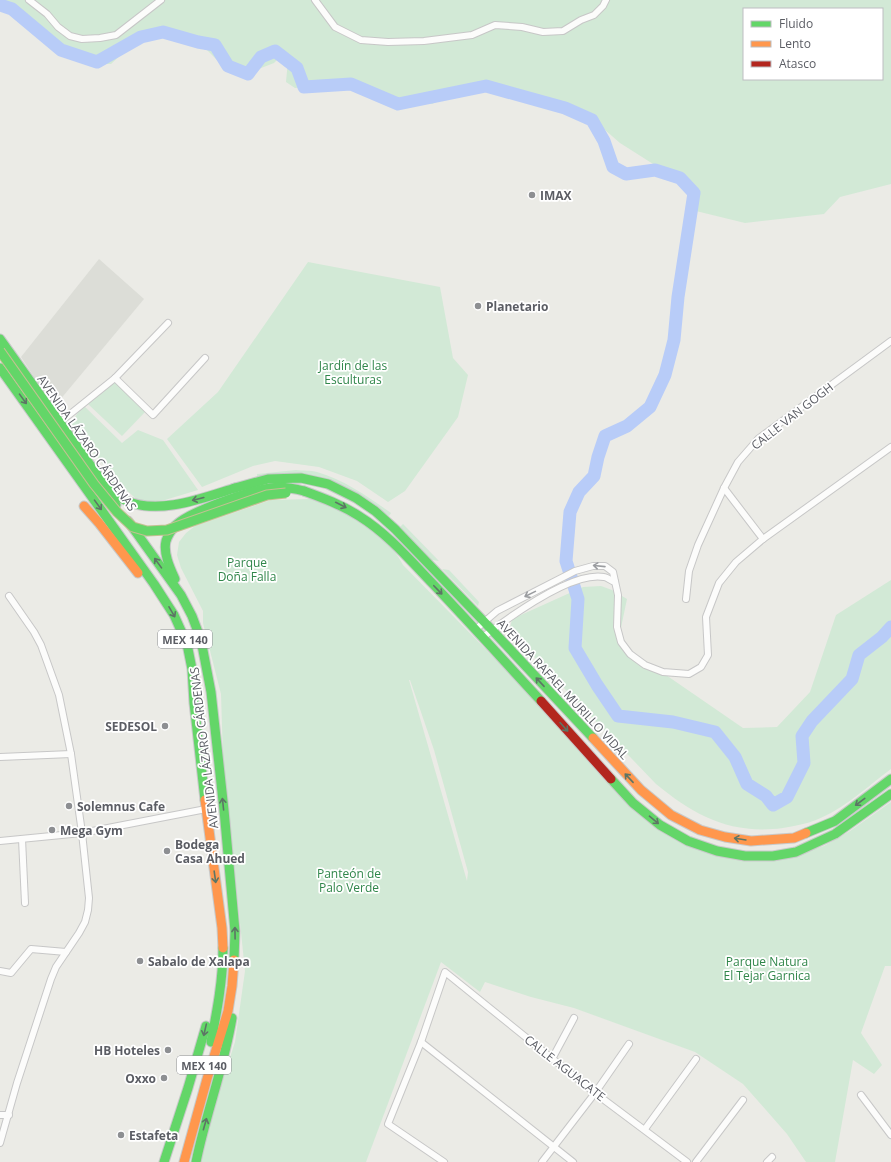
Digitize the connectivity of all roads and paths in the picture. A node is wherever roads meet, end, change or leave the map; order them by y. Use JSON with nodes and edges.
{"nodes":[{"id":1,"x":29,"y":0,"type":"edge"},
{"id":2,"x":161,"y":0,"type":"edge"},
{"id":3,"x":315,"y":0,"type":"edge"},
{"id":4,"x":606,"y":0,"type":"edge"},
{"id":5,"x":168,"y":323,"type":"dead end"},
{"id":6,"x":0,"y":339,"type":"edge"},
{"id":7,"x":891,"y":341,"type":"edge"},
{"id":8,"x":0,"y":351,"type":"edge"},
{"id":9,"x":205,"y":358,"type":"dead end"},
{"id":10,"x":0,"y":368,"type":"edge"},
{"id":11,"x":115,"y":378,"type":"junction"},
{"id":12,"x":59,"y":423,"type":"junction"},
{"id":13,"x":891,"y":447,"type":"edge"},
{"id":14,"x":96,"y":473,"type":"junction"},
{"id":15,"x":724,"y":488,"type":"junction"},
{"id":16,"x":304,"y":491,"type":"junction"},
{"id":17,"x":84,"y":506,"type":"dead end"},
{"id":18,"x":763,"y":539,"type":"junction"},
{"id":19,"x":615,"y":582,"type":"junction"},
{"id":20,"x":154,"y":584,"type":"junction"},
{"id":21,"x":181,"y":595,"type":"junction"},
{"id":22,"x":9,"y":596,"type":"dead end"},
{"id":23,"x":686,"y":599,"type":"dead end"},
{"id":24,"x":514,"y":602,"type":"junction"},
{"id":25,"x":518,"y":610,"type":"junction"},
{"id":26,"x":484,"y":622,"type":"junction"},
{"id":27,"x":476,"y":629,"type":"junction"},
{"id":28,"x":492,"y":630,"type":"junction"},
{"id":29,"x":483,"y":637,"type":"junction"},
{"id":30,"x":71,"y":754,"type":"junction"},
{"id":31,"x":0,"y":757,"type":"edge"},
{"id":32,"x":891,"y":779,"type":"edge"},
{"id":33,"x":891,"y":794,"type":"edge"},
{"id":34,"x":206,"y":809,"type":"junction"},
{"id":35,"x":82,"y":833,"type":"junction"},
{"id":36,"x":22,"y":839,"type":"junction"},
{"id":37,"x":0,"y":841,"type":"edge"},
{"id":38,"x":25,"y":903,"type":"dead end"},
{"id":39,"x":66,"y":952,"type":"junction"},
{"id":40,"x":223,"y":966,"type":"junction"},
{"id":41,"x":0,"y":971,"type":"edge"},
{"id":42,"x":232,"y":986,"type":"junction"},
{"id":43,"x":574,"y":1018,"type":"dead end"},
{"id":44,"x":421,"y":1042,"type":"junction"},
{"id":45,"x":629,"y":1044,"type":"dead end"},
{"id":46,"x":552,"y":1059,"type":"junction"},
{"id":47,"x":696,"y":1059,"type":"dead end"},
{"id":48,"x":595,"y":1093,"type":"junction"},
{"id":49,"x":861,"y":1095,"type":"dead end"},
{"id":50,"x":743,"y":1100,"type":"dead end"},
{"id":51,"x":0,"y":1115,"type":"edge"},
{"id":52,"x":9,"y":1115,"type":"junction"},
{"id":53,"x":645,"y":1129,"type":"junction"},
{"id":54,"x":891,"y":1135,"type":"edge"},
{"id":55,"x":0,"y":1143,"type":"edge"},
{"id":56,"x":554,"y":1147,"type":"junction"},
{"id":57,"x":164,"y":1162,"type":"edge"},
{"id":58,"x":176,"y":1162,"type":"edge"},
{"id":59,"x":184,"y":1162,"type":"edge"},
{"id":60,"x":196,"y":1162,"type":"edge"},
{"id":61,"x":444,"y":1162,"type":"edge"},
{"id":62,"x":542,"y":1162,"type":"edge"},
{"id":63,"x":573,"y":1162,"type":"edge"},
{"id":64,"x":687,"y":1162,"type":"edge"},
{"id":65,"x":696,"y":1162,"type":"edge"}],
"edges":[{"from":1,"to":2,"type":"street"},
{"from":3,"to":4,"type":"street"},
{"from":5,"to":11,"type":"street"},
{"from":6,"to":12,"type":"main road","name":"AVENIDA LÁZARO CÁRDENAS","number":"MEX 140"},
{"from":7,"to":15,"type":"street","name":"CALLE VAN GOGH"},
{"from":8,"to":16,"type":"main road","bridge":true},
{"from":9,"to":11,"type":"street"},
{"from":10,"to":20,"type":"main road","name":"AVENIDA LÁZARO CÁRDENAS","number":"MEX 140","one_way":true},
{"from":11,"to":12,"type":"street"},
{"from":12,"to":14,"type":"main road","name":"AVENIDA LÁZARO CÁRDENAS","number":"MEX 140"},
{"from":13,"to":18,"type":"street"},
{"from":21,"to":14,"type":"main road","name":"AVENIDA LÁZARO CÁRDENAS","number":"MEX 140","one_way":true},
{"from":26,"to":14,"type":"main road","name":"AVENIDA RAFAEL MURILLO VIDAL","one_way":true},
{"from":15,"to":18,"type":"street"},
{"from":15,"to":23,"type":"street","name":"CALLE VAN GOGH"},
{"from":16,"to":21,"type":"main road"},
{"from":16,"to":27,"type":"main road","name":"AVENIDA RAFAEL MURILLO VIDAL","one_way":true},
{"from":17,"to":20,"type":"main road"},
{"from":18,"to":19,"type":"street"},
{"from":19,"to":24,"type":"street","one_way":true},
{"from":19,"to":25,"type":"street"},
{"from":20,"to":34,"type":"main road","name":"AVENIDA LÁZARO CÁRDENAS","number":"MEX 140","one_way":true},
{"from":42,"to":21,"type":"main road","name":"AVENIDA LÁZARO CÁRDENAS","number":"MEX 140","one_way":true},
{"from":22,"to":30,"type":"street"},
{"from":24,"to":25,"type":"street"},
{"from":24,"to":26,"type":"street"},
{"from":25,"to":28,"type":"street"},
{"from":26,"to":27,"type":"street"},
{"from":26,"to":28,"type":"main road","name":"AVENIDA RAFAEL MURILLO VIDAL"},
{"from":27,"to":29,"type":"main road","name":"AVENIDA RAFAEL MURILLO VIDAL"},
{"from":28,"to":29,"type":"street"},
{"from":32,"to":28,"type":"main road","name":"AVENIDA RAFAEL MURILLO VIDAL","one_way":true},
{"from":29,"to":33,"type":"main road","name":"AVENIDA RAFAEL MURILLO VIDAL","one_way":true},
{"from":30,"to":31,"type":"street"},
{"from":30,"to":35,"type":"street"},
{"from":34,"to":35,"type":"street"},
{"from":34,"to":40,"type":"main road","name":"AVENIDA LÁZARO CÁRDENAS","number":"MEX 140","one_way":true},
{"from":35,"to":36,"type":"street"},
{"from":35,"to":39,"type":"street"},
{"from":36,"to":37,"type":"street"},
{"from":36,"to":38,"type":"street"},
{"from":39,"to":41,"type":"street"},
{"from":39,"to":52,"type":"street"},
{"from":40,"to":57,"type":"main road","one_way":true},
{"from":40,"to":58,"type":"main road","name":"AVENIDA LÁZARO CÁRDENAS","number":"MEX 140"},
{"from":42,"to":59,"type":"main road","name":"AVENIDA LÁZARO CÁRDENAS","number":"MEX 140"},
{"from":60,"to":42,"type":"main road","one_way":true},
{"from":43,"to":46,"type":"street"},
{"from":44,"to":46,"type":"street","name":"CALLE AGUACATE"},
{"from":44,"to":56,"type":"street"},
{"from":44,"to":61,"type":"street"},
{"from":45,"to":48,"type":"street"},
{"from":46,"to":48,"type":"street","name":"CALLE AGUACATE"},
{"from":47,"to":53,"type":"street"},
{"from":48,"to":53,"type":"street","name":"CALLE AGUACATE"},
{"from":48,"to":56,"type":"street"},
{"from":49,"to":54,"type":"street"},
{"from":50,"to":65,"type":"street"},
{"from":51,"to":52,"type":"street"},
{"from":52,"to":55,"type":"street"},
{"from":53,"to":64,"type":"street","name":"CALLE AGUACATE"},
{"from":56,"to":62,"type":"street"},
{"from":56,"to":63,"type":"street"}]}
